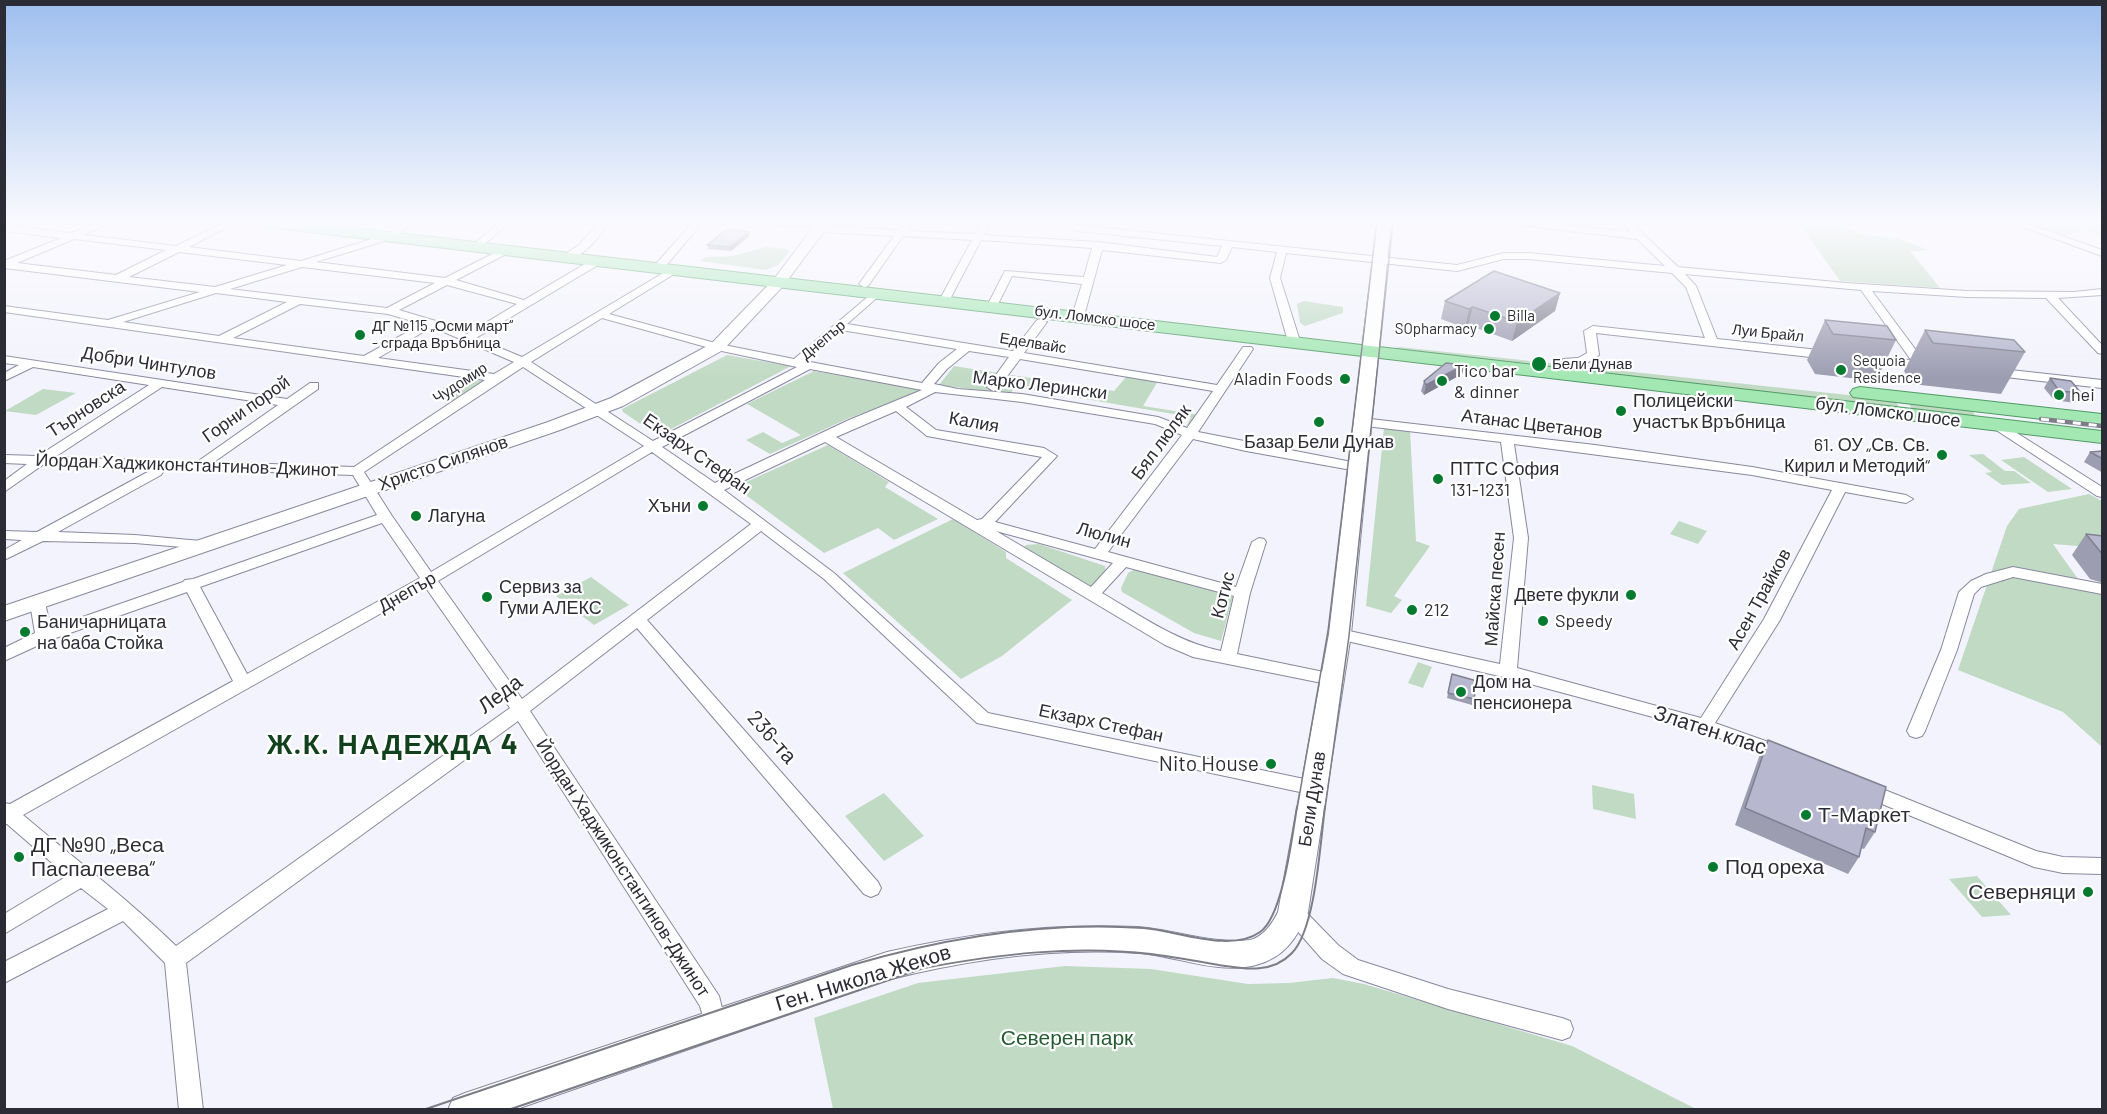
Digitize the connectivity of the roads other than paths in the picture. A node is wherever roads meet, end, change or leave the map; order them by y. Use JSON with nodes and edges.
{"nodes":[{"id":1,"x":76,"y":274,"type":"edge"},
{"id":2,"x":126,"y":274,"type":"edge"},
{"id":3,"x":264,"y":274,"type":"edge"},
{"id":4,"x":389,"y":274,"type":"edge"},
{"id":5,"x":460,"y":274,"type":"edge"},
{"id":6,"x":576,"y":274,"type":"edge"},
{"id":7,"x":659,"y":274,"type":"edge"},
{"id":8,"x":715,"y":274,"type":"edge"},
{"id":9,"x":785,"y":274,"type":"edge"},
{"id":10,"x":878,"y":274,"type":"edge"},
{"id":11,"x":959,"y":274,"type":"edge"},
{"id":12,"x":1009,"y":274,"type":"edge"},
{"id":13,"x":1020,"y":274,"type":"edge"},
{"id":14,"x":1090,"y":274,"type":"edge"},
{"id":15,"x":1276,"y":274,"type":"edge"},
{"id":16,"x":1378,"y":274,"type":"edge"},
{"id":17,"x":1679,"y":274,"type":"edge"},
{"id":18,"x":1720,"y":274,"type":"edge"},
{"id":19,"x":116,"y":279,"type":"junction"},
{"id":20,"x":1088,"y":280,"type":"junction"},
{"id":21,"x":446,"y":281,"type":"junction"},
{"id":22,"x":779,"y":282,"type":"junction"},
{"id":23,"x":1864,"y":287,"type":"junction"},
{"id":24,"x":870,"y":288,"type":"junction"},
{"id":25,"x":211,"y":290,"type":"junction"},
{"id":26,"x":2103,"y":292,"type":"edge"},
{"id":27,"x":2048,"y":294,"type":"junction"},
{"id":28,"x":299,"y":300,"type":"junction"},
{"id":29,"x":944,"y":301,"type":"junction"},
{"id":30,"x":528,"y":304,"type":"junction"},
{"id":31,"x":993,"y":306,"type":"junction"},
{"id":32,"x":4,"y":309,"type":"edge"},
{"id":33,"x":389,"y":311,"type":"junction"},
{"id":34,"x":602,"y":315,"type":"junction"},
{"id":35,"x":1078,"y":316,"type":"junction"},
{"id":36,"x":1041,"y":322,"type":"dead end"},
{"id":37,"x":432,"y":323,"type":"junction"},
{"id":38,"x":107,"y":324,"type":"junction"},
{"id":39,"x":840,"y":326,"type":"junction"},
{"id":40,"x":469,"y":337,"type":"junction"},
{"id":41,"x":223,"y":338,"type":"junction"},
{"id":42,"x":1293,"y":338,"type":"junction"},
{"id":43,"x":1246,"y":342,"type":"junction"},
{"id":44,"x":1713,"y":343,"type":"junction"},
{"id":45,"x":1370,"y":346,"type":"junction"},
{"id":46,"x":717,"y":347,"type":"junction"},
{"id":47,"x":966,"y":347,"type":"junction"},
{"id":48,"x":2103,"y":351,"type":"edge"},
{"id":49,"x":1015,"y":356,"type":"junction"},
{"id":50,"x":4,"y":359,"type":"edge"},
{"id":51,"x":365,"y":360,"type":"junction"},
{"id":52,"x":523,"y":362,"type":"junction"},
{"id":53,"x":1567,"y":362,"type":"junction"},
{"id":54,"x":32,"y":363,"type":"junction"},
{"id":55,"x":802,"y":364,"type":"junction"},
{"id":56,"x":1921,"y":365,"type":"junction"},
{"id":57,"x":1944,"y":367,"type":"edge"},
{"id":58,"x":1978,"y":371,"type":"edge"},
{"id":59,"x":4,"y":378,"type":"edge"},
{"id":60,"x":496,"y":378,"type":"junction"},
{"id":61,"x":159,"y":384,"type":"junction"},
{"id":62,"x":2103,"y":384,"type":"edge"},
{"id":63,"x":314,"y":386,"type":"dead end"},
{"id":64,"x":930,"y":387,"type":"junction"},
{"id":65,"x":993,"y":387,"type":"dead end"},
{"id":66,"x":1221,"y":389,"type":"junction"},
{"id":67,"x":288,"y":403,"type":"junction"},
{"id":68,"x":897,"y":406,"type":"junction"},
{"id":69,"x":598,"y":409,"type":"junction"},
{"id":70,"x":2103,"y":420,"type":"edge"},
{"id":71,"x":1362,"y":422,"type":"junction"},
{"id":72,"x":1998,"y":425,"type":"junction"},
{"id":73,"x":1190,"y":434,"type":"junction"},
{"id":74,"x":826,"y":437,"type":"junction"},
{"id":75,"x":2103,"y":437,"type":"edge"},
{"id":76,"x":1507,"y":439,"type":"junction"},
{"id":77,"x":652,"y":447,"type":"junction"},
{"id":78,"x":4,"y":459,"type":"edge"},
{"id":79,"x":41,"y":460,"type":"junction"},
{"id":80,"x":201,"y":465,"type":"junction"},
{"id":81,"x":1357,"y":467,"type":"junction"},
{"id":82,"x":357,"y":471,"type":"junction"},
{"id":83,"x":156,"y":472,"type":"dead end"},
{"id":84,"x":4,"y":488,"type":"edge"},
{"id":85,"x":1840,"y":488,"type":"junction"},
{"id":86,"x":368,"y":489,"type":"junction"},
{"id":87,"x":714,"y":489,"type":"junction"},
{"id":88,"x":2103,"y":493,"type":"edge"},
{"id":89,"x":1906,"y":499,"type":"dead end"},
{"id":90,"x":385,"y":516,"type":"junction"},
{"id":91,"x":761,"y":524,"type":"junction"},
{"id":92,"x":983,"y":526,"type":"junction"},
{"id":93,"x":4,"y":536,"type":"edge"},
{"id":94,"x":38,"y":537,"type":"junction"},
{"id":95,"x":1259,"y":542,"type":"dead end"},
{"id":96,"x":201,"y":546,"type":"junction"},
{"id":97,"x":1100,"y":553,"type":"junction"},
{"id":98,"x":4,"y":555,"type":"edge"},
{"id":99,"x":1124,"y":560,"type":"junction"},
{"id":100,"x":430,"y":579,"type":"junction"},
{"id":101,"x":190,"y":583,"type":"junction"},
{"id":102,"x":2103,"y":589,"type":"edge"},
{"id":103,"x":1242,"y":593,"type":"junction"},
{"id":104,"x":1093,"y":594,"type":"junction"},
{"id":105,"x":38,"y":603,"type":"junction"},
{"id":106,"x":4,"y":614,"type":"edge"},
{"id":107,"x":637,"y":618,"type":"junction"},
{"id":108,"x":1340,"y":634,"type":"junction"},
{"id":109,"x":44,"y":636,"type":"junction"},
{"id":110,"x":4,"y":655,"type":"edge"},
{"id":111,"x":1228,"y":659,"type":"junction"},
{"id":112,"x":1508,"y":672,"type":"junction"},
{"id":113,"x":1332,"y":679,"type":"junction"},
{"id":114,"x":244,"y":684,"type":"junction"},
{"id":115,"x":520,"y":710,"type":"junction"},
{"id":116,"x":1705,"y":725,"type":"junction"},
{"id":117,"x":1916,"y":731,"type":"dead end"},
{"id":118,"x":1796,"y":760,"type":"edge"},
{"id":119,"x":1850,"y":783,"type":"edge"},
{"id":120,"x":1314,"y":788,"type":"junction"},
{"id":121,"x":6,"y":814,"type":"edge"},
{"id":122,"x":2103,"y":866,"type":"edge"},
{"id":123,"x":82,"y":878,"type":"junction"},
{"id":124,"x":872,"y":888,"type":"dead end"},
{"id":125,"x":124,"y":910,"type":"junction"},
{"id":126,"x":1293,"y":912,"type":"junction"},
{"id":127,"x":4,"y":925,"type":"edge"},
{"id":128,"x":175,"y":959,"type":"junction"},
{"id":129,"x":4,"y":973,"type":"edge"},
{"id":130,"x":715,"y":1024,"type":"junction"},
{"id":131,"x":1562,"y":1029,"type":"dead end"},
{"id":132,"x":191,"y":1110,"type":"edge"},
{"id":133,"x":465,"y":1110,"type":"edge"}],
"edges":[{"from":1,"to":19,"type":"street","name":"Екзарх Стефан"},
{"from":2,"to":19,"type":"street"},
{"from":3,"to":25,"type":"street"},
{"from":4,"to":21,"type":"street"},
{"from":5,"to":21,"type":"street"},
{"from":6,"to":30,"type":"street"},
{"from":7,"to":34,"type":"street","name":"Чудомир"},
{"from":8,"to":22,"type":"main road","name":"бул. Ломско шосе"},
{"from":9,"to":22,"type":"street","name":"Христо Силянов"},
{"from":10,"to":24,"type":"street","name":"Днепър"},
{"from":11,"to":29,"type":"street"},
{"from":12,"to":31,"type":"street"},
{"from":13,"to":20,"type":"street"},
{"from":14,"to":20,"type":"street"},
{"from":15,"to":42,"type":"street"},
{"from":16,"to":45,"type":"street","name":"Бели Дунав"},
{"from":17,"to":44,"type":"street"},
{"from":18,"to":23,"type":"street"},
{"from":19,"to":25,"type":"street","name":"Екзарх Стефан"},
{"from":20,"to":35,"type":"street"},
{"from":21,"to":30,"type":"street"},
{"from":21,"to":33,"type":"street"},
{"from":22,"to":24,"type":"main road","name":"бул. Ломско шосе"},
{"from":22,"to":46,"type":"street","name":"Христо Силянов"},
{"from":23,"to":27,"type":"street"},
{"from":23,"to":56,"type":"street"},
{"from":24,"to":29,"type":"main road","name":"бул. Ломско шосе"},
{"from":24,"to":39,"type":"street","name":"Днепър"},
{"from":25,"to":28,"type":"street","name":"Екзарх Стефан"},
{"from":25,"to":38,"type":"street"},
{"from":26,"to":27,"type":"street"},
{"from":27,"to":48,"type":"street"},
{"from":28,"to":33,"type":"street","name":"Екзарх Стефан"},
{"from":28,"to":41,"type":"street"},
{"from":29,"to":31,"type":"main road","name":"бул. Ломско шосе"},
{"from":30,"to":40,"type":"street"},
{"from":31,"to":35,"type":"main road","name":"бул. Ломско шосе"},
{"from":32,"to":38,"type":"street"},
{"from":33,"to":37,"type":"street","name":"Екзарх Стефан"},
{"from":34,"to":46,"type":"street","name":"Марко Лерински"},
{"from":34,"to":52,"type":"street","name":"Чудомир"},
{"from":35,"to":43,"type":"main road","name":"бул. Ломско шосе"},
{"from":36,"to":49,"type":"street"},
{"from":37,"to":40,"type":"street","name":"Екзарх Стефан"},
{"from":37,"to":51,"type":"street"},
{"from":38,"to":41,"type":"street"},
{"from":39,"to":47,"type":"street","name":"Еделвайс"},
{"from":39,"to":55,"type":"street","name":"Днепър"},
{"from":40,"to":52,"type":"street","name":"Екзарх Стефан"},
{"from":41,"to":51,"type":"street"},
{"from":42,"to":43,"type":"main road","name":"бул. Ломско шосе"},
{"from":42,"to":45,"type":"main road","name":"бул. Ломско шосе"},
{"from":43,"to":45,"type":"main road","name":"бул. Ломско шосе"},
{"from":43,"to":66,"type":"street","name":"Бял люляк"},
{"from":44,"to":53,"type":"street","name":"Луи Брайл"},
{"from":44,"to":56,"type":"street","name":"Луи Брайл"},
{"from":45,"to":53,"type":"main road","name":"бул. Ломско шосе"},
{"from":45,"to":71,"type":"street","name":"Бели Дунав"},
{"from":45,"to":72,"type":"main road","name":"бул. Ломско шосе"},
{"from":46,"to":55,"type":"street","name":"Марко Лерински"},
{"from":46,"to":69,"type":"street","name":"Христо Силянов"},
{"from":47,"to":49,"type":"street","name":"Еделвайс"},
{"from":47,"to":64,"type":"street"},
{"from":49,"to":65,"type":"street"},
{"from":49,"to":66,"type":"street","name":"Еделвайс"},
{"from":50,"to":54,"type":"street","name":"Добри Чинтулов"},
{"from":51,"to":60,"type":"street"},
{"from":52,"to":60,"type":"street","name":"Чудомир"},
{"from":52,"to":69,"type":"street","name":"Екзарх Стефан"},
{"from":53,"to":70,"type":"main road","name":"бул. Ломско шосе"},
{"from":54,"to":59,"type":"street"},
{"from":54,"to":61,"type":"street","name":"Добри Чинтулов"},
{"from":55,"to":64,"type":"street","name":"Марко Лерински"},
{"from":55,"to":77,"type":"street","name":"Днепър"},
{"from":56,"to":57,"type":"street","name":"Луи Брайл"},
{"from":58,"to":62,"type":"street"},
{"from":60,"to":82,"type":"street","name":"Чудомир"},
{"from":61,"to":67,"type":"street","name":"Добри Чинтулов"},
{"from":61,"to":79,"type":"street","name":"Търновска"},
{"from":63,"to":67,"type":"street","name":"Горни порой"},
{"from":64,"to":68,"type":"street"},
{"from":64,"to":73,"type":"street","name":"Марко Лерински"},
{"from":66,"to":73,"type":"street","name":"Бял люляк"},
{"from":67,"to":80,"type":"street","name":"Горни порой"},
{"from":68,"to":74,"type":"street"},
{"from":68,"to":92,"type":"street","name":"Калия"},
{"from":69,"to":77,"type":"street","name":"Екзарх Стефан"},
{"from":69,"to":86,"type":"street","name":"Христо Силянов"},
{"from":71,"to":76,"type":"street","name":"Атанас Цветанов"},
{"from":71,"to":81,"type":"street","name":"Бели Дунав"},
{"from":72,"to":75,"type":"main road","name":"бул. Ломско шосе"},
{"from":72,"to":88,"type":"street"},
{"from":73,"to":81,"type":"street","name":"Марко Лерински"},
{"from":73,"to":97,"type":"street","name":"Бял люляк"},
{"from":74,"to":87,"type":"street"},
{"from":74,"to":92,"type":"street","name":"Люлин"},
{"from":76,"to":85,"type":"street","name":"Атанас Цветанов"},
{"from":76,"to":112,"type":"street","name":"Майска песен"},
{"from":77,"to":87,"type":"street","name":"Екзарх Стефан"},
{"from":77,"to":100,"type":"street","name":"Днепър"},
{"from":78,"to":79,"type":"street","name":"Йордан Хаджиконстантинов-Джинот"},
{"from":79,"to":80,"type":"street","name":"Йордан Хаджиконстантинов-Джинот"},
{"from":79,"to":84,"type":"street","name":"Търновска"},
{"from":80,"to":82,"type":"street","name":"Йордан Хаджиконстантинов-Джинот"},
{"from":81,"to":108,"type":"street","name":"Бели Дунав"},
{"from":82,"to":86,"type":"street","name":"Йордан Хаджиконстантинов-Джинот"},
{"from":83,"to":94,"type":"street"},
{"from":85,"to":89,"type":"street","name":"Атанас Цветанов"},
{"from":85,"to":116,"type":"street","name":"Асен Трайков"},
{"from":86,"to":90,"type":"street","name":"Йордан Хаджиконстантинов-Джинот"},
{"from":86,"to":96,"type":"street","name":"Христо Силянов"},
{"from":87,"to":91,"type":"street","name":"Екзарх Стефан"},
{"from":90,"to":100,"type":"street","name":"Йордан Хаджиконстантинов-Джинот"},
{"from":90,"to":101,"type":"street"},
{"from":91,"to":107,"type":"street","name":"Леда"},
{"from":91,"to":120,"type":"street","name":"Екзарх Стефан"},
{"from":92,"to":97,"type":"street","name":"Люлин"},
{"from":92,"to":104,"type":"street"},
{"from":93,"to":94,"type":"street"},
{"from":94,"to":96,"type":"street"},
{"from":94,"to":98,"type":"street"},
{"from":95,"to":103,"type":"street","name":"Котис"},
{"from":96,"to":105,"type":"street","name":"Христо Силянов"},
{"from":97,"to":99,"type":"street","name":"Люлин"},
{"from":99,"to":103,"type":"street","name":"Люлин"},
{"from":99,"to":104,"type":"street"},
{"from":100,"to":114,"type":"street","name":"Днепър"},
{"from":100,"to":115,"type":"street","name":"Йордан Хаджиконстантинов-Джинот"},
{"from":101,"to":109,"type":"street"},
{"from":101,"to":114,"type":"street"},
{"from":102,"to":117,"type":"street"},
{"from":103,"to":111,"type":"street","name":"Котис"},
{"from":104,"to":111,"type":"street"},
{"from":105,"to":106,"type":"street","name":"Христо Силянов"},
{"from":105,"to":109,"type":"street"},
{"from":107,"to":115,"type":"street","name":"Леда"},
{"from":107,"to":124,"type":"street","name":"236-та"},
{"from":108,"to":112,"type":"street","name":"Златен клас"},
{"from":108,"to":113,"type":"street","name":"Бели Дунав"},
{"from":109,"to":110,"type":"street"},
{"from":111,"to":113,"type":"street"},
{"from":112,"to":116,"type":"street","name":"Златен клас"},
{"from":113,"to":120,"type":"street","name":"Бели Дунав"},
{"from":114,"to":121,"type":"street","name":"Днепър"},
{"from":115,"to":128,"type":"street","name":"Леда"},
{"from":115,"to":130,"type":"street","name":"Йордан Хаджиконстантинов-Джинот"},
{"from":116,"to":118,"type":"street","name":"Златен клас"},
{"from":119,"to":122,"type":"street"},
{"from":120,"to":126,"type":"street","name":"Бели Дунав"},
{"from":121,"to":123,"type":"street"},
{"from":123,"to":125,"type":"street"},
{"from":123,"to":127,"type":"street"},
{"from":125,"to":128,"type":"street"},
{"from":125,"to":129,"type":"street"},
{"from":126,"to":130,"type":"street","name":"Ген. Никола Жеков"},
{"from":126,"to":131,"type":"street"},
{"from":128,"to":132,"type":"street"},
{"from":130,"to":133,"type":"street","name":"Ген. Никола Жеков"}]}
